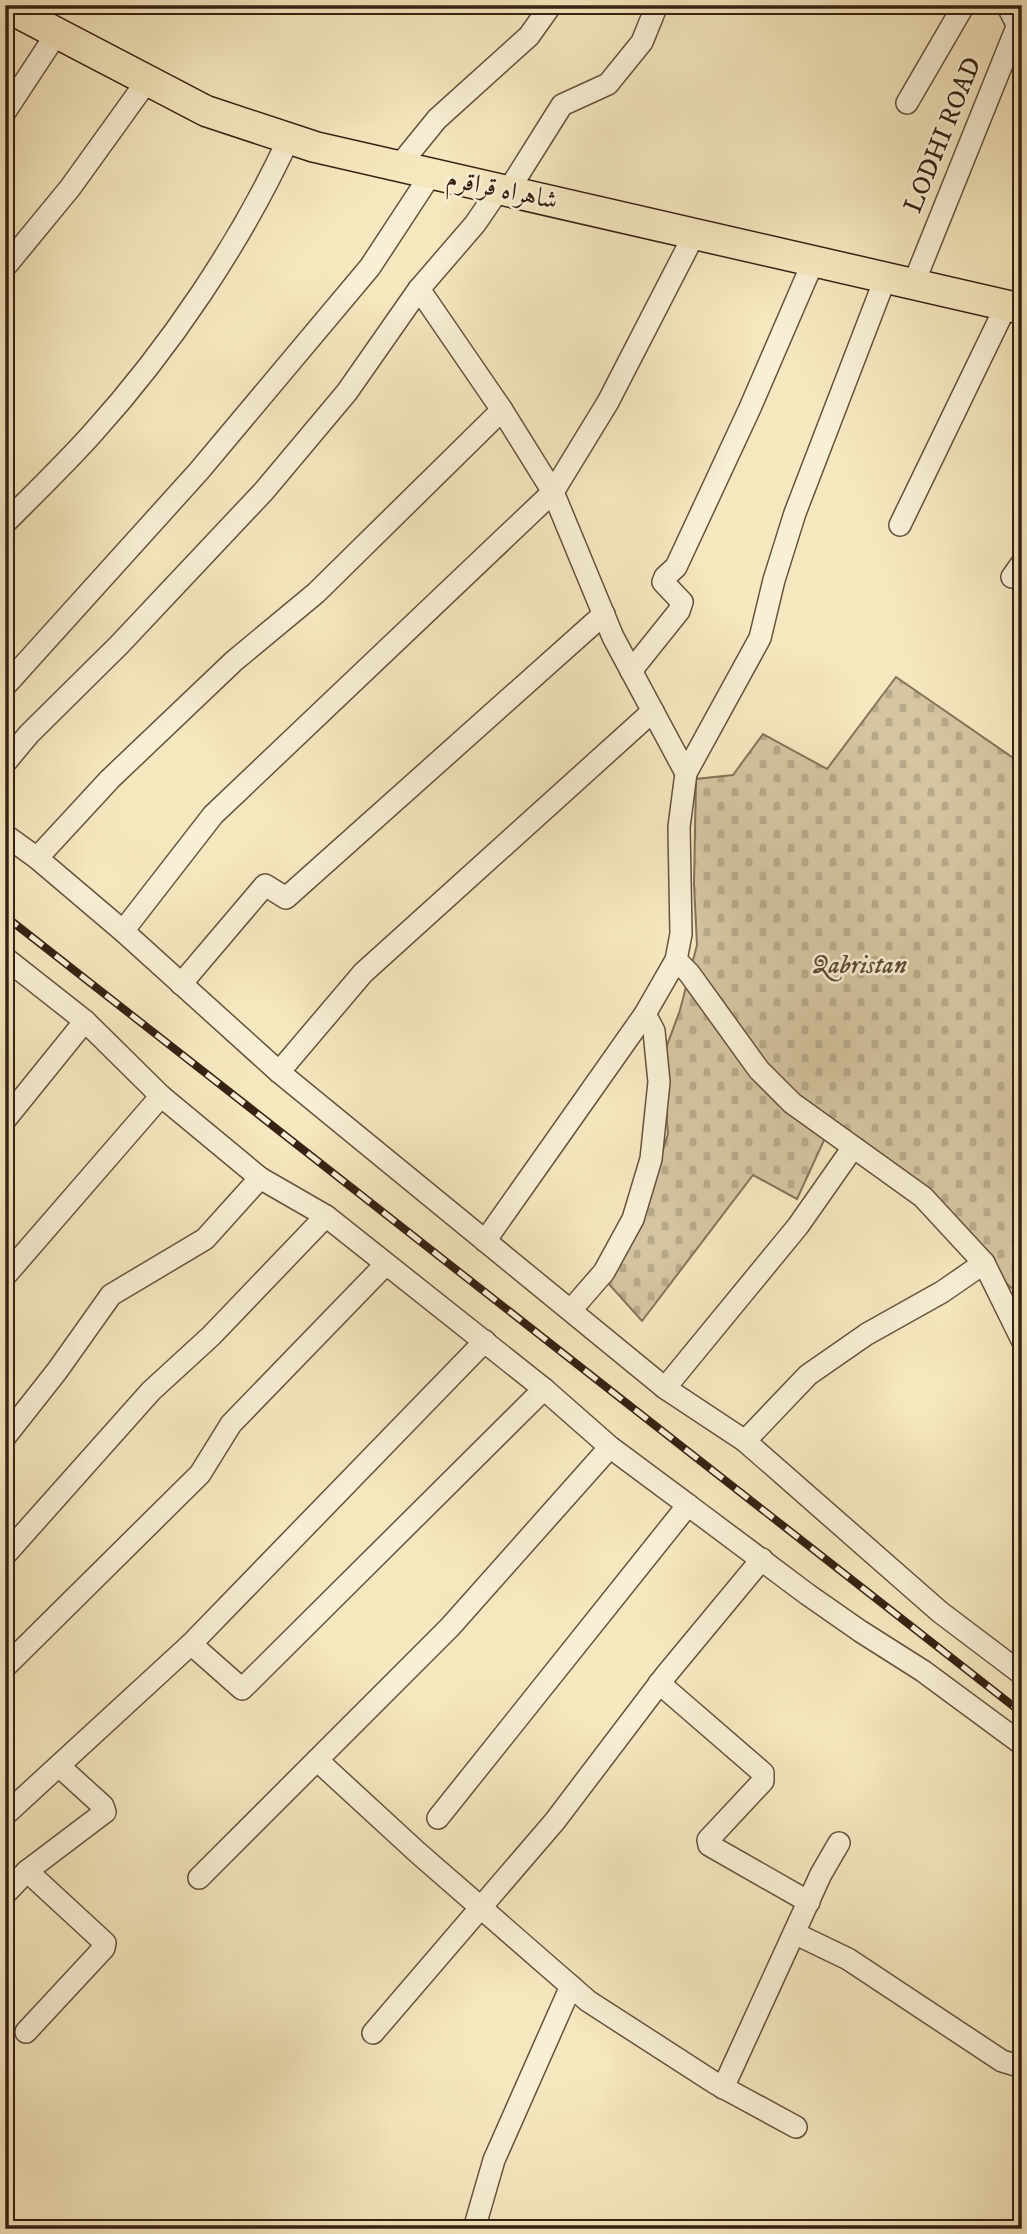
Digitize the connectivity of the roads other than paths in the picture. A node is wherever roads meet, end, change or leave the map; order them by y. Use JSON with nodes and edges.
{"nodes":[{"id":1,"x":551,"y":5,"type":"edge"},
{"id":2,"x":657,"y":5,"type":"edge"},
{"id":3,"x":964,"y":5,"type":"edge"},
{"id":4,"x":1007,"y":5,"type":"edge"},
{"id":5,"x":5,"y":6,"type":"edge"},
{"id":6,"x":1019,"y":30,"type":"edge"},
{"id":7,"x":57,"y":33,"type":"junction"},
{"id":8,"x":148,"y":81,"type":"junction"},
{"id":9,"x":907,"y":103,"type":"dead end"},
{"id":10,"x":5,"y":112,"type":"edge"},
{"id":11,"x":289,"y":138,"type":"junction"},
{"id":12,"x":398,"y":167,"type":"junction"},
{"id":13,"x":431,"y":174,"type":"junction"},
{"id":14,"x":503,"y":190,"type":"junction"},
{"id":15,"x":695,"y":233,"type":"junction"},
{"id":16,"x":813,"y":262,"type":"junction"},
{"id":17,"x":5,"y":267,"type":"edge"},
{"id":18,"x":899,"y":282,"type":"junction"},
{"id":19,"x":419,"y":289,"type":"junction"},
{"id":20,"x":1014,"y":308,"type":"edge"},
{"id":21,"x":502,"y":410,"type":"junction"},
{"id":22,"x":553,"y":492,"type":"junction"},
{"id":23,"x":5,"y":523,"type":"edge"},
{"id":24,"x":900,"y":525,"type":"dead end"},
{"id":25,"x":604,"y":614,"type":"junction"},
{"id":26,"x":631,"y":671,"type":"junction"},
{"id":27,"x":5,"y":686,"type":"edge"},
{"id":28,"x":653,"y":711,"type":"junction"},
{"id":29,"x":5,"y":763,"type":"edge"},
{"id":30,"x":686,"y":773,"type":"junction"},
{"id":31,"x":5,"y":835,"type":"edge"},
{"id":32,"x":37,"y":858,"type":"junction"},
{"id":33,"x":123,"y":932,"type":"junction"},
{"id":34,"x":5,"y":958,"type":"edge"},
{"id":35,"x":676,"y":960,"type":"junction"},
{"id":36,"x":181,"y":984,"type":"junction"},
{"id":37,"x":645,"y":1014,"type":"junction"},
{"id":38,"x":85,"y":1021,"type":"junction"},
{"id":39,"x":279,"y":1072,"type":"junction"},
{"id":40,"x":161,"y":1096,"type":"junction"},
{"id":41,"x":5,"y":1120,"type":"edge"},
{"id":42,"x":852,"y":1149,"type":"junction"},
{"id":43,"x":260,"y":1178,"type":"junction"},
{"id":44,"x":326,"y":1216,"type":"junction"},
{"id":45,"x":485,"y":1241,"type":"junction"},
{"id":46,"x":984,"y":1263,"type":"junction"},
{"id":47,"x":386,"y":1264,"type":"junction"},
{"id":48,"x":5,"y":1276,"type":"edge"},
{"id":49,"x":571,"y":1310,"type":"junction"},
{"id":50,"x":1022,"y":1340,"type":"edge"},
{"id":51,"x":485,"y":1341,"type":"junction"},
{"id":52,"x":664,"y":1388,"type":"junction"},
{"id":53,"x":544,"y":1389,"type":"junction"},
{"id":54,"x":5,"y":1437,"type":"edge"},
{"id":55,"x":745,"y":1441,"type":"junction"},
{"id":56,"x":610,"y":1447,"type":"junction"},
{"id":57,"x":688,"y":1505,"type":"junction"},
{"id":58,"x":5,"y":1555,"type":"edge"},
{"id":59,"x":762,"y":1559,"type":"junction"},
{"id":60,"x":191,"y":1644,"type":"junction"},
{"id":61,"x":5,"y":1667,"type":"edge"},
{"id":62,"x":1022,"y":1674,"type":"edge"},
{"id":63,"x":659,"y":1683,"type":"junction"},
{"id":64,"x":1022,"y":1744,"type":"edge"},
{"id":65,"x":317,"y":1760,"type":"junction"},
{"id":66,"x":59,"y":1766,"type":"junction"},
{"id":67,"x":5,"y":1815,"type":"edge"},
{"id":68,"x":438,"y":1818,"type":"dead end"},
{"id":69,"x":838,"y":1843,"type":"dead end"},
{"id":70,"x":27,"y":1871,"type":"junction"},
{"id":71,"x":199,"y":1878,"type":"dead end"},
{"id":72,"x":5,"y":1894,"type":"edge"},
{"id":73,"x":809,"y":1902,"type":"junction"},
{"id":74,"x":480,"y":1906,"type":"junction"},
{"id":75,"x":796,"y":1934,"type":"junction"},
{"id":76,"x":571,"y":1986,"type":"junction"},
{"id":77,"x":26,"y":2032,"type":"dead end"},
{"id":78,"x":373,"y":2033,"type":"dead end"},
{"id":79,"x":1022,"y":2067,"type":"edge"},
{"id":80,"x":723,"y":2088,"type":"junction"},
{"id":81,"x":796,"y":2127,"type":"dead end"},
{"id":82,"x":474,"y":2229,"type":"edge"}],
"edges":[{"from":1,"to":12,"type":"street"},
{"from":2,"to":14,"type":"street"},
{"from":3,"to":9,"type":"street"},
{"from":4,"to":6,"type":"street","name":"LODHI ROAD"},
{"from":5,"to":7,"type":"highway","name":"شاہراہ قراقرم"},
{"from":6,"to":18,"type":"street","name":"LODHI ROAD"},
{"from":7,"to":8,"type":"highway","name":"شاہراہ قراقرم"},
{"from":7,"to":10,"type":"street"},
{"from":8,"to":11,"type":"highway","name":"شاہراہ قراقرم"},
{"from":8,"to":17,"type":"street"},
{"from":11,"to":12,"type":"highway","name":"شاہراہ قراقرم"},
{"from":11,"to":23,"type":"street"},
{"from":12,"to":13,"type":"highway","name":"شاہراہ قراقرم"},
{"from":13,"to":14,"type":"highway","name":"شاہراہ قراقرم"},
{"from":13,"to":27,"type":"street"},
{"from":14,"to":15,"type":"highway","name":"شاہراہ قراقرم"},
{"from":14,"to":19,"type":"street"},
{"from":15,"to":16,"type":"highway","name":"شاہراہ قراقرم"},
{"from":15,"to":22,"type":"street"},
{"from":16,"to":18,"type":"highway","name":"شاہراہ قراقرم"},
{"from":16,"to":26,"type":"street"},
{"from":18,"to":20,"type":"highway","name":"شاہراہ قراقرم"},
{"from":18,"to":30,"type":"street","name":"LODHI ROAD"},
{"from":19,"to":21,"type":"street"},
{"from":19,"to":29,"type":"street"},
{"from":20,"to":24,"type":"street"},
{"from":21,"to":22,"type":"street"},
{"from":21,"to":32,"type":"street"},
{"from":22,"to":25,"type":"street"},
{"from":22,"to":33,"type":"street"},
{"from":25,"to":26,"type":"street"},
{"from":25,"to":36,"type":"street"},
{"from":26,"to":28,"type":"street"},
{"from":28,"to":30,"type":"street"},
{"from":28,"to":39,"type":"street"},
{"from":30,"to":35,"type":"street"},
{"from":31,"to":32,"type":"street"},
{"from":32,"to":33,"type":"street"},
{"from":33,"to":36,"type":"street"},
{"from":34,"to":38,"type":"street"},
{"from":35,"to":37,"type":"street"},
{"from":35,"to":42,"type":"street"},
{"from":36,"to":39,"type":"street"},
{"from":37,"to":45,"type":"street"},
{"from":37,"to":49,"type":"street"},
{"from":38,"to":40,"type":"street"},
{"from":38,"to":41,"type":"street"},
{"from":39,"to":45,"type":"street"},
{"from":40,"to":43,"type":"street"},
{"from":40,"to":48,"type":"street"},
{"from":42,"to":46,"type":"street"},
{"from":42,"to":52,"type":"street"},
{"from":43,"to":44,"type":"street"},
{"from":43,"to":54,"type":"street"},
{"from":44,"to":47,"type":"street"},
{"from":44,"to":58,"type":"street"},
{"from":45,"to":49,"type":"street"},
{"from":46,"to":50,"type":"street"},
{"from":46,"to":55,"type":"street"},
{"from":47,"to":51,"type":"street"},
{"from":47,"to":61,"type":"street"},
{"from":49,"to":52,"type":"street"},
{"from":51,"to":53,"type":"street"},
{"from":51,"to":60,"type":"street"},
{"from":52,"to":55,"type":"street"},
{"from":53,"to":56,"type":"street"},
{"from":53,"to":60,"type":"street"},
{"from":55,"to":62,"type":"street"},
{"from":56,"to":57,"type":"street"},
{"from":56,"to":65,"type":"street"},
{"from":57,"to":59,"type":"street"},
{"from":57,"to":68,"type":"street"},
{"from":59,"to":63,"type":"street"},
{"from":59,"to":64,"type":"street"},
{"from":60,"to":66,"type":"street"},
{"from":63,"to":73,"type":"street"},
{"from":63,"to":74,"type":"street"},
{"from":65,"to":71,"type":"street"},
{"from":65,"to":74,"type":"street"},
{"from":66,"to":67,"type":"street"},
{"from":66,"to":70,"type":"street"},
{"from":69,"to":73,"type":"street"},
{"from":70,"to":72,"type":"street"},
{"from":70,"to":77,"type":"street"},
{"from":73,"to":75,"type":"street"},
{"from":74,"to":76,"type":"street"},
{"from":74,"to":78,"type":"street"},
{"from":75,"to":79,"type":"street"},
{"from":75,"to":80,"type":"street"},
{"from":76,"to":80,"type":"street"},
{"from":76,"to":82,"type":"street"},
{"from":80,"to":81,"type":"street"}]}
